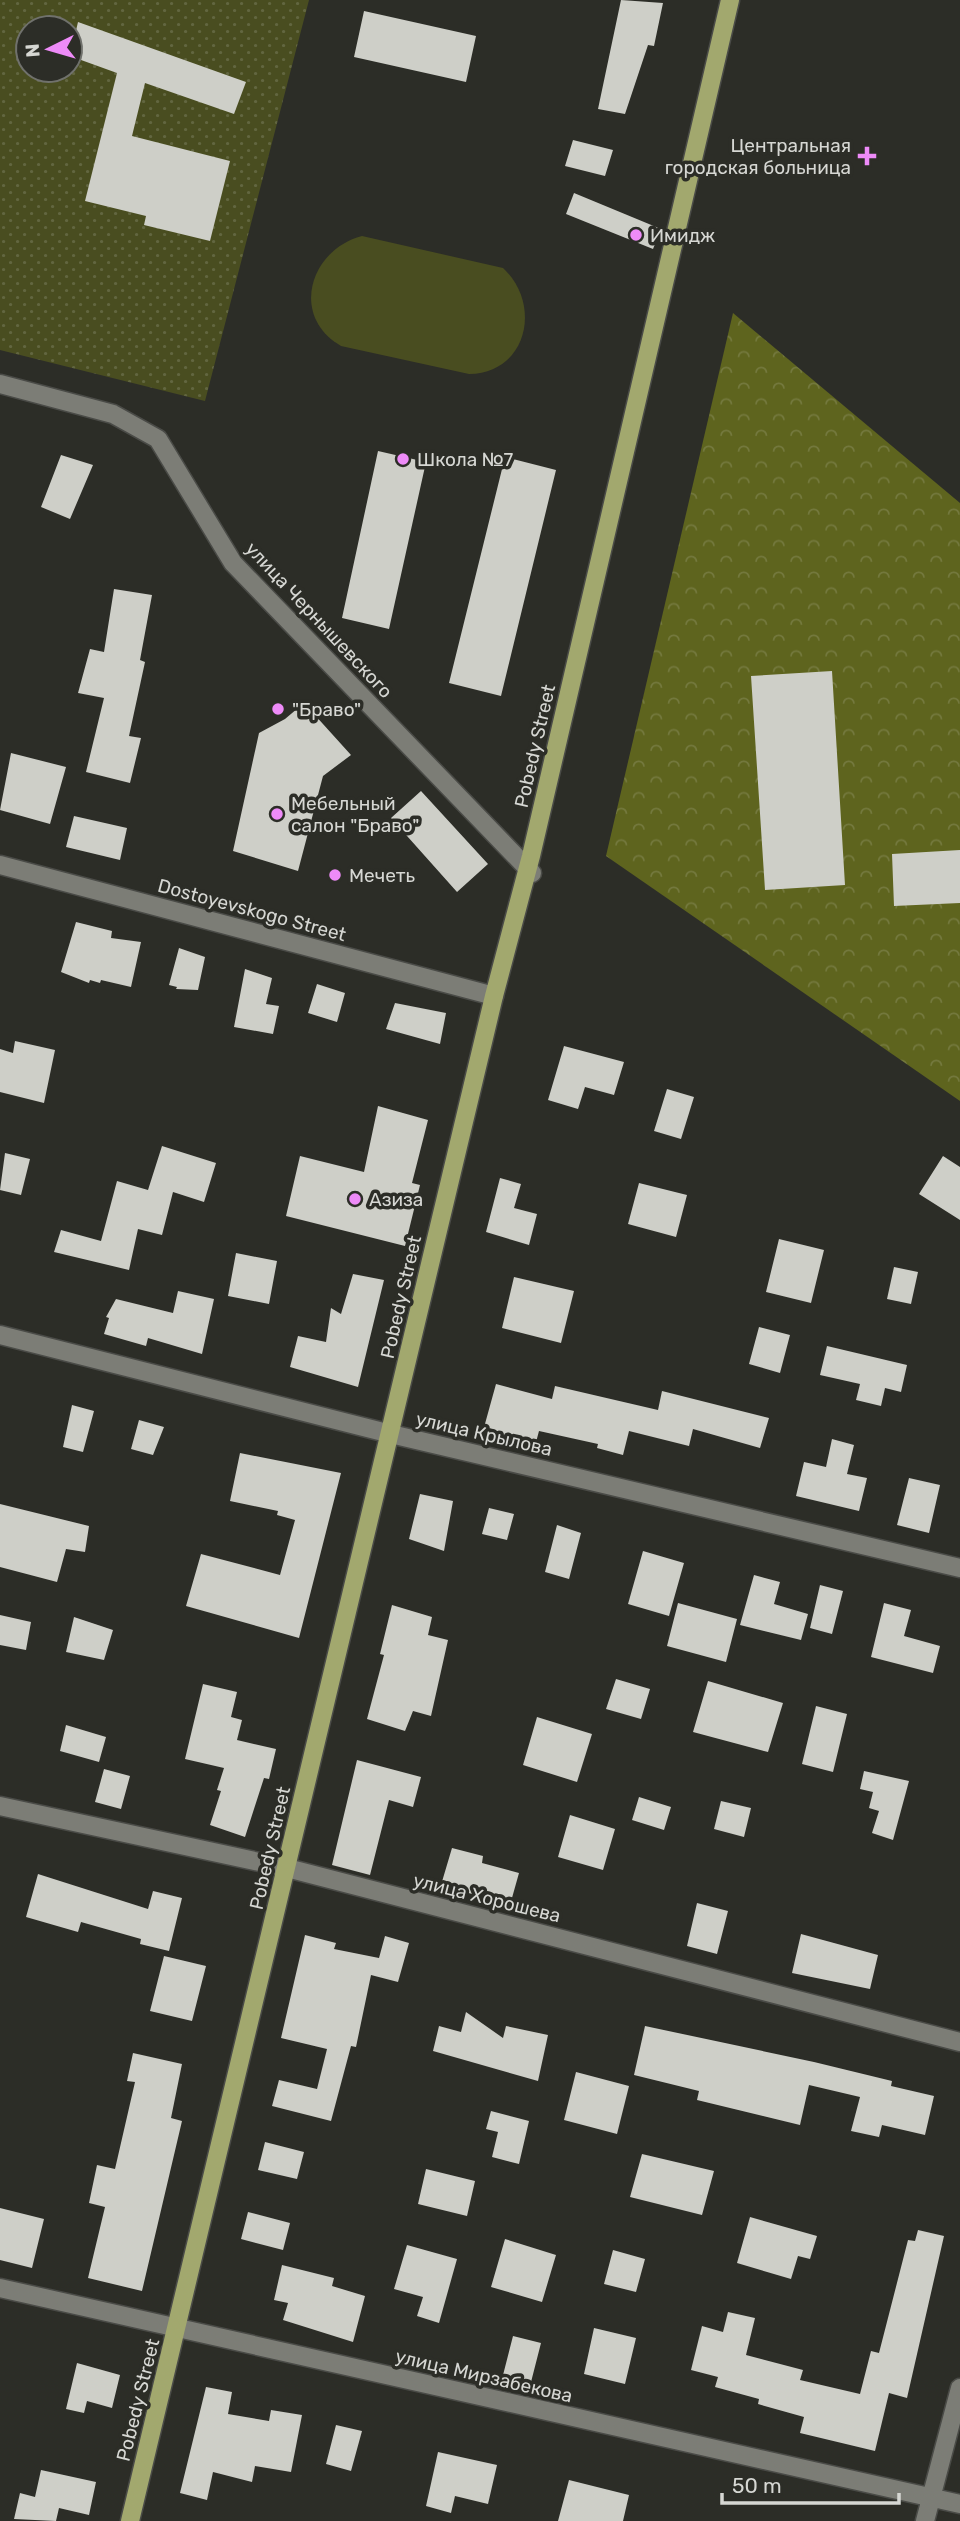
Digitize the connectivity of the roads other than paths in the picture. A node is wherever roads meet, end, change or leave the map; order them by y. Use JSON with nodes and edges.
{"nodes":[{"id":1,"x":730,"y":0,"type":"edge"},
{"id":2,"x":736,"y":0,"type":"edge"},
{"id":3,"x":0,"y":384,"type":"edge"},
{"id":4,"x":0,"y":865,"type":"edge"},
{"id":5,"x":530,"y":871,"type":"junction"},
{"id":6,"x":494,"y":996,"type":"junction"},
{"id":7,"x":0,"y":1335,"type":"edge"},
{"id":8,"x":392,"y":1434,"type":"junction"},
{"id":9,"x":960,"y":1568,"type":"edge"},
{"id":10,"x":0,"y":1806,"type":"edge"},
{"id":11,"x":289,"y":1869,"type":"junction"},
{"id":12,"x":960,"y":2042,"type":"edge"},
{"id":13,"x":0,"y":2288,"type":"edge"},
{"id":14,"x":179,"y":2330,"type":"junction"},
{"id":15,"x":960,"y":2388,"type":"edge"},
{"id":16,"x":931,"y":2497,"type":"junction"},
{"id":17,"x":960,"y":2504,"type":"edge"},
{"id":18,"x":130,"y":2521,"type":"edge"},
{"id":19,"x":136,"y":2521,"type":"edge"},
{"id":20,"x":925,"y":2521,"type":"edge"}],
"edges":[{"from":1,"to":5,"type":"main road","name":"Pobedy Street"},
{"from":2,"to":5,"type":"main road","name":"Pobedy Street"},
{"from":3,"to":5,"type":"street","name":"улица Чернышевского"},
{"from":4,"to":6,"type":"street","name":"Dostoyevskogo Street"},
{"from":5,"to":6,"type":"main road","name":"Pobedy Street"},
{"from":5,"to":8,"type":"main road","name":"Pobedy Street"},
{"from":6,"to":8,"type":"main road","name":"Pobedy Street"},
{"from":7,"to":8,"type":"street","name":"улица Крылова"},
{"from":8,"to":9,"type":"street","name":"улица Крылова"},
{"from":8,"to":11,"type":"main road","name":"Pobedy Street"},
{"from":10,"to":11,"type":"street","name":"улица Хорошева"},
{"from":11,"to":12,"type":"street","name":"улица Хорошева"},
{"from":11,"to":14,"type":"main road","name":"Pobedy Street"},
{"from":13,"to":14,"type":"street","name":"улица Мирзабекова"},
{"from":14,"to":16,"type":"street","name":"улица Мирзабекова"},
{"from":14,"to":18,"type":"main road","name":"Pobedy Street"},
{"from":14,"to":19,"type":"main road","name":"Pobedy Street"},
{"from":15,"to":16,"type":"street"},
{"from":16,"to":17,"type":"street","name":"улица Мирзабекова"},
{"from":16,"to":20,"type":"street"}]}
